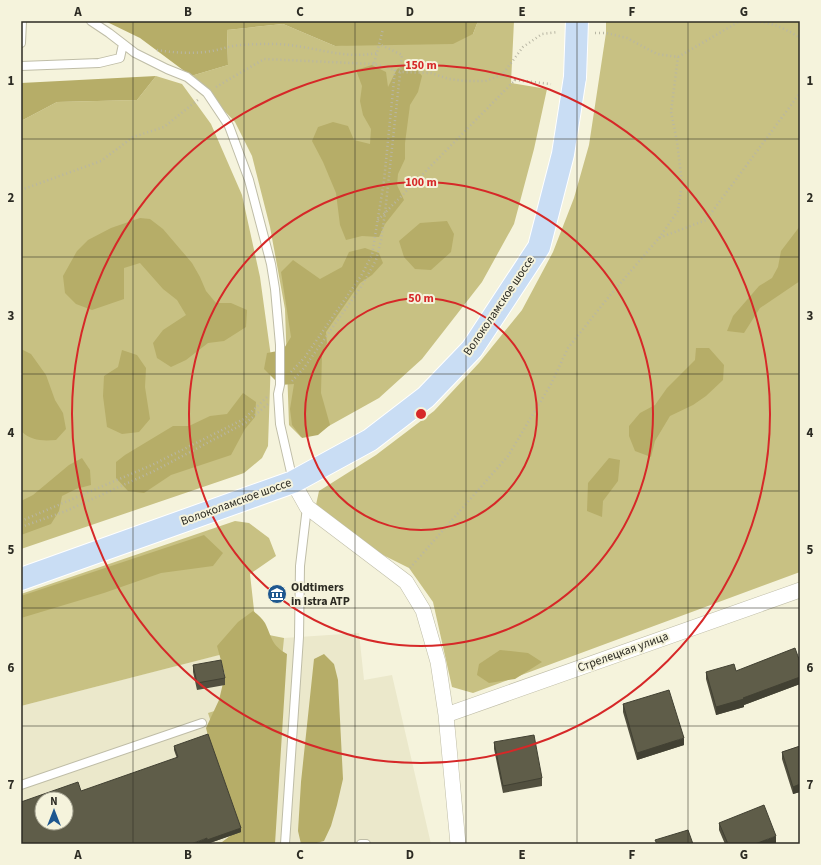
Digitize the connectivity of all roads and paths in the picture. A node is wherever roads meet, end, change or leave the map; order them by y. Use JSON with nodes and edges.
{"nodes":[{"id":1,"x":22,"y":21,"type":"edge"},
{"id":2,"x":90,"y":21,"type":"edge"},
{"id":3,"x":577,"y":21,"type":"edge"},
{"id":4,"x":752,"y":21,"type":"edge"},
{"id":5,"x":383,"y":29,"type":"dead end"},
{"id":6,"x":800,"y":38,"type":"edge"},
{"id":7,"x":21,"y":43,"type":"edge"},
{"id":8,"x":124,"y":44,"type":"junction"},
{"id":9,"x":379,"y":44,"type":"junction"},
{"id":10,"x":154,"y":50,"type":"dead end"},
{"id":11,"x":402,"y":55,"type":"dead end"},
{"id":12,"x":678,"y":57,"type":"dead end"},
{"id":13,"x":374,"y":64,"type":"dead end"},
{"id":14,"x":21,"y":66,"type":"edge"},
{"id":15,"x":395,"y":70,"type":"dead end"},
{"id":16,"x":400,"y":72,"type":"dead end"},
{"id":17,"x":502,"y":75,"type":"dead end"},
{"id":18,"x":515,"y":80,"type":"junction"},
{"id":19,"x":551,"y":84,"type":"dead end"},
{"id":20,"x":207,"y":93,"type":"junction"},
{"id":21,"x":800,"y":93,"type":"edge"},
{"id":22,"x":21,"y":190,"type":"edge"},
{"id":23,"x":378,"y":220,"type":"dead end"},
{"id":24,"x":659,"y":238,"type":"junction"},
{"id":25,"x":293,"y":482,"type":"junction"},
{"id":26,"x":307,"y":507,"type":"junction"},
{"id":27,"x":32,"y":517,"type":"dead end"},
{"id":28,"x":21,"y":521,"type":"edge"},
{"id":29,"x":21,"y":580,"type":"edge"},
{"id":30,"x":406,"y":582,"type":"junction"},
{"id":31,"x":800,"y":590,"type":"edge"},
{"id":32,"x":446,"y":715,"type":"junction"},
{"id":33,"x":202,"y":723,"type":"dead end"},
{"id":34,"x":21,"y":785,"type":"edge"},
{"id":35,"x":285,"y":844,"type":"edge"},
{"id":36,"x":361,"y":844,"type":"edge"},
{"id":37,"x":366,"y":844,"type":"edge"},
{"id":38,"x":458,"y":844,"type":"edge"}],
"edges":[{"from":1,"to":7,"type":"lane"},
{"from":2,"to":8,"type":"lane"},
{"from":3,"to":25,"type":"main road","name":"Волоколамское шоссе","bridge":true},
{"from":4,"to":6,"type":"path"},
{"from":5,"to":9,"type":"path"},
{"from":8,"to":14,"type":"lane"},
{"from":8,"to":20,"type":"lane"},
{"from":9,"to":10,"type":"path"},
{"from":9,"to":11,"type":"path"},
{"from":12,"to":24,"type":"path"},
{"from":13,"to":20,"type":"path"},
{"from":15,"to":16,"type":"path"},
{"from":17,"to":18,"type":"path"},
{"from":18,"to":19,"type":"path"},
{"from":18,"to":23,"type":"path"},
{"from":20,"to":22,"type":"path"},
{"from":20,"to":25,"type":"lane"},
{"from":21,"to":24,"type":"path"},
{"from":24,"to":30,"type":"path"},
{"from":25,"to":26,"type":"street"},
{"from":25,"to":29,"type":"main road","name":"Волоколамское шоссе"},
{"from":26,"to":30,"type":"street"},
{"from":26,"to":35,"type":"lane"},
{"from":27,"to":28,"type":"path"},
{"from":30,"to":32,"type":"street"},
{"from":31,"to":32,"type":"street","name":"Стрелецкая улица"},
{"from":32,"to":38,"type":"street"},
{"from":33,"to":34,"type":"lane"},
{"from":36,"to":37,"type":"lane"}]}
